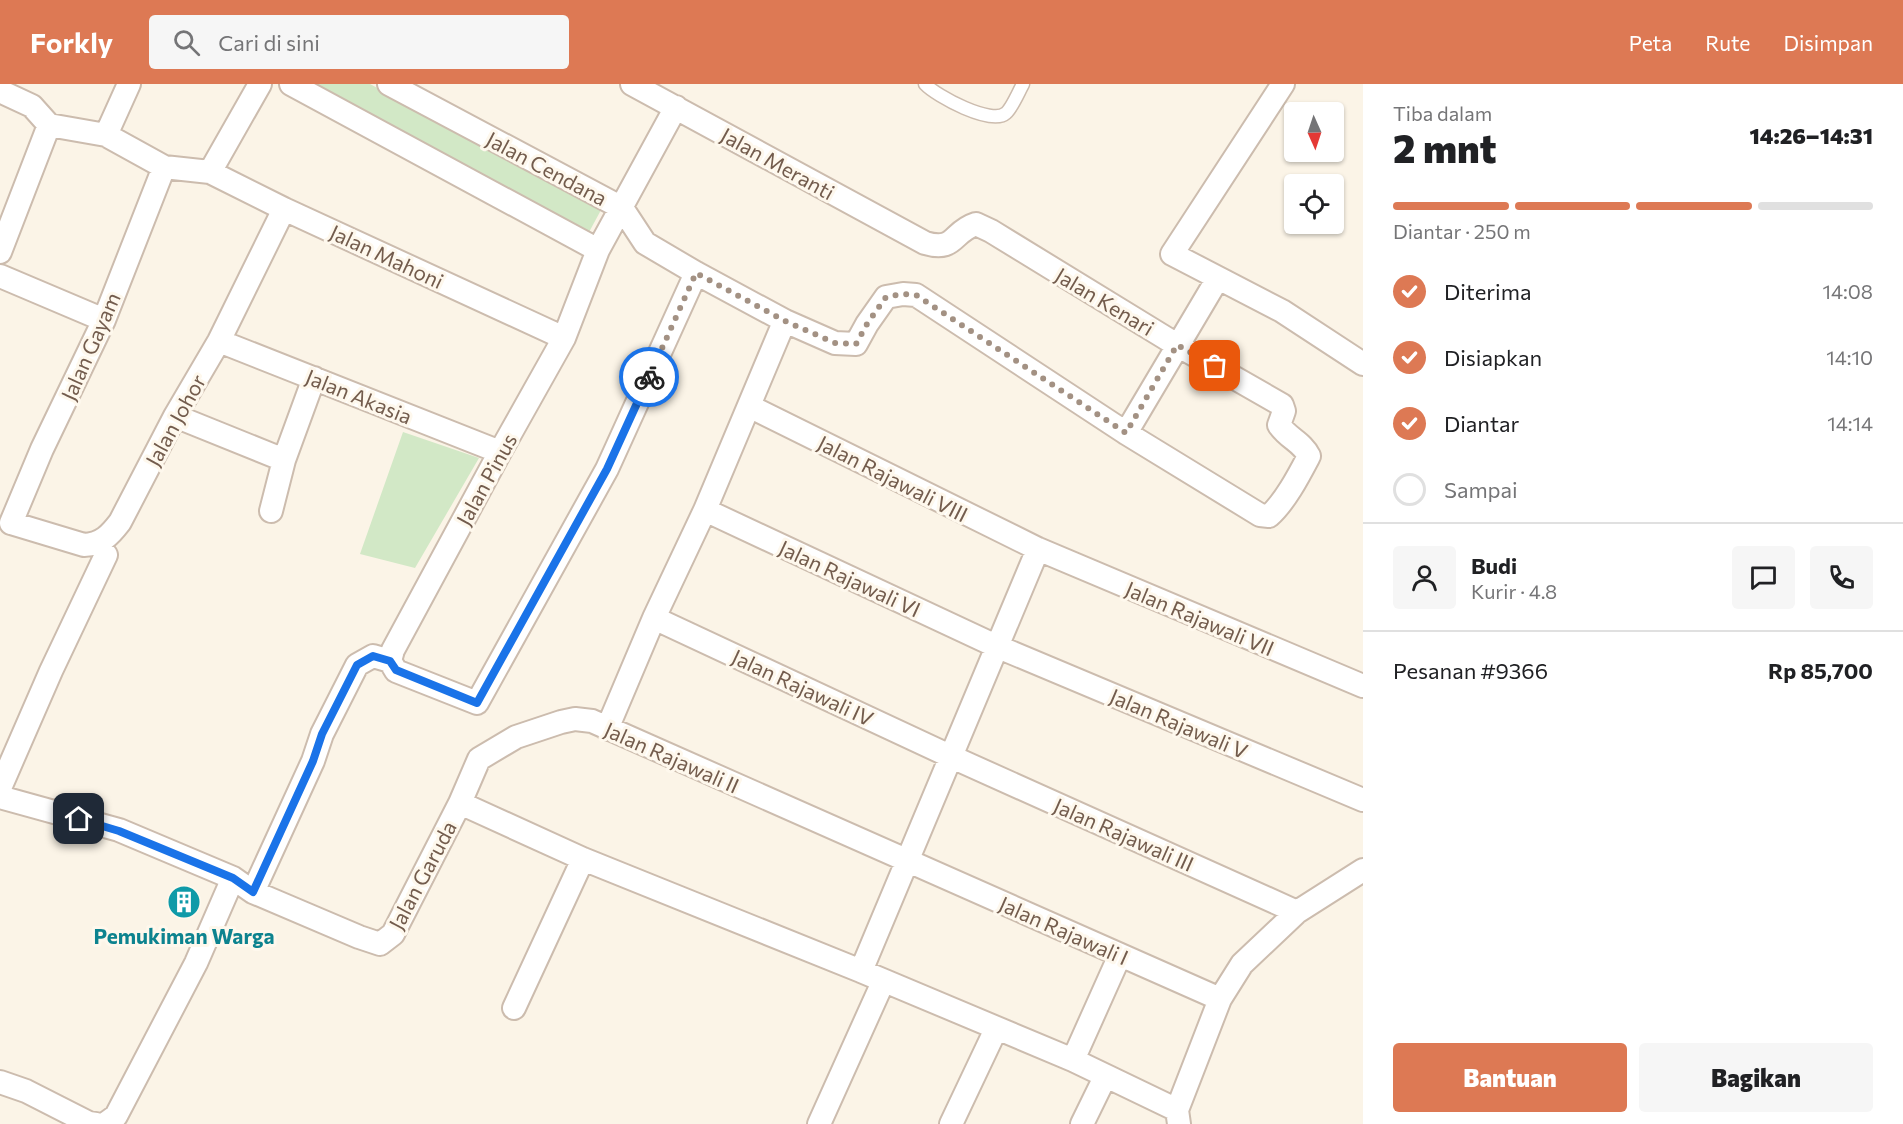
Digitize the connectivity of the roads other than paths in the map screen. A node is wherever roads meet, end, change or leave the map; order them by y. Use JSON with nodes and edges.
{"nodes":[{"id":1,"x":129,"y":84,"type":"edge"},
{"id":2,"x":260,"y":84,"type":"edge"},
{"id":3,"x":291,"y":84,"type":"edge"},
{"id":4,"x":389,"y":84,"type":"edge"},
{"id":5,"x":632,"y":84,"type":"edge"},
{"id":6,"x":925,"y":84,"type":"edge"},
{"id":7,"x":1023,"y":84,"type":"edge"},
{"id":8,"x":1282,"y":84,"type":"edge"},
{"id":9,"x":0,"y":89,"type":"edge"},
{"id":10,"x":676,"y":107,"type":"junction"},
{"id":11,"x":49,"y":125,"type":"junction"},
{"id":12,"x":106,"y":135,"type":"junction"},
{"id":13,"x":164,"y":167,"type":"junction"},
{"id":14,"x":210,"y":172,"type":"junction"},
{"id":15,"x":622,"y":208,"type":"junction"},
{"id":16,"x":284,"y":209,"type":"junction"},
{"id":17,"x":925,"y":243,"type":"joint"},
{"id":18,"x":598,"y":250,"type":"junction"},
{"id":19,"x":0,"y":252,"type":"edge"},
{"id":20,"x":696,"y":273,"type":"junction"},
{"id":21,"x":0,"y":276,"type":"edge"},
{"id":22,"x":1218,"y":278,"type":"junction"},
{"id":23,"x":104,"y":320,"type":"junction"},
{"id":24,"x":784,"y":324,"type":"junction"},
{"id":25,"x":564,"y":338,"type":"junction"},
{"id":26,"x":219,"y":340,"type":"junction"},
{"id":27,"x":1177,"y":345,"type":"junction"},
{"id":28,"x":1363,"y":364,"type":"edge"},
{"id":29,"x":314,"y":378,"type":"junction"},
{"id":30,"x":749,"y":406,"type":"junction"},
{"id":31,"x":175,"y":416,"type":"junction"},
{"id":32,"x":1126,"y":433,"type":"junction"},
{"id":33,"x":500,"y":452,"type":"junction"},
{"id":34,"x":284,"y":460,"type":"junction"},
{"id":35,"x":705,"y":510,"type":"junction"},
{"id":36,"x":271,"y":511,"type":"dead end"},
{"id":37,"x":5,"y":527,"type":"edge"},
{"id":38,"x":1038,"y":549,"type":"junction"},
{"id":39,"x":105,"y":555,"type":"dead end"},
{"id":40,"x":654,"y":618,"type":"junction"},
{"id":41,"x":996,"y":646,"type":"junction"},
{"id":42,"x":390,"y":661,"type":"junction"},
{"id":43,"x":1363,"y":686,"type":"edge"},
{"id":44,"x":607,"y":729,"type":"junction"},
{"id":45,"x":952,"y":757,"type":"junction"},
{"id":46,"x":0,"y":788,"type":"edge"},
{"id":47,"x":0,"y":797,"type":"edge"},
{"id":48,"x":1363,"y":800,"type":"edge"},
{"id":49,"x":460,"y":803,"type":"junction"},
{"id":50,"x":583,"y":859,"type":"junction"},
{"id":51,"x":908,"y":861,"type":"junction"},
{"id":52,"x":1363,"y":870,"type":"edge"},
{"id":53,"x":233,"y":878,"type":"junction"},
{"id":54,"x":253,"y":892,"type":"junction"},
{"id":55,"x":1297,"y":912,"type":"junction"},
{"id":56,"x":1120,"y":955,"type":"junction"},
{"id":57,"x":861,"y":971,"type":"junction"},
{"id":58,"x":883,"y":982,"type":"junction"},
{"id":59,"x":1220,"y":999,"type":"junction"},
{"id":60,"x":514,"y":1008,"type":"dead end"},
{"id":61,"x":996,"y":1029,"type":"junction"},
{"id":62,"x":1073,"y":1060,"type":"junction"},
{"id":63,"x":1105,"y":1077,"type":"junction"},
{"id":64,"x":0,"y":1082,"type":"edge"},
{"id":65,"x":1178,"y":1117,"type":"edge"},
{"id":66,"x":96,"y":1124,"type":"edge"},
{"id":67,"x":105,"y":1124,"type":"edge"},
{"id":68,"x":819,"y":1124,"type":"edge"},
{"id":69,"x":951,"y":1124,"type":"edge"},
{"id":70,"x":1082,"y":1124,"type":"edge"}],
"edges":[{"from":1,"to":12,"type":"street"},
{"from":2,"to":14,"type":"street"},
{"from":3,"to":18,"type":"street"},
{"from":4,"to":15,"type":"street","name":"Jalan Cendana"},
{"from":5,"to":10,"type":"street","name":"Jalan Meranti"},
{"from":6,"to":7,"type":"lane"},
{"from":8,"to":22,"type":"street"},
{"from":9,"to":11,"type":"street"},
{"from":10,"to":15,"type":"street","name":"Jalan Pinus"},
{"from":10,"to":17,"type":"street","name":"Jalan Meranti"},
{"from":11,"to":12,"type":"street"},
{"from":11,"to":19,"type":"street"},
{"from":12,"to":13,"type":"street"},
{"from":13,"to":14,"type":"street"},
{"from":13,"to":23,"type":"street","name":"Jalan Gayam"},
{"from":14,"to":16,"type":"street","name":"Jalan Mahoni"},
{"from":15,"to":18,"type":"street","name":"Jalan Pinus"},
{"from":15,"to":20,"type":"street","name":"Jalan Cendana"},
{"from":16,"to":25,"type":"street","name":"Jalan Mahoni"},
{"from":16,"to":26,"type":"street","name":"Jalan Johor"},
{"from":17,"to":27,"type":"street","name":"Jalan Kenari"},
{"from":18,"to":25,"type":"street","name":"Jalan Pinus"},
{"from":20,"to":24,"type":"street","name":"Jalan Cendana"},
{"from":20,"to":42,"type":"street"},
{"from":21,"to":23,"type":"street"},
{"from":22,"to":27,"type":"street"},
{"from":22,"to":28,"type":"street"},
{"from":23,"to":37,"type":"street","name":"Jalan Gayam"},
{"from":24,"to":30,"type":"street"},
{"from":24,"to":32,"type":"street","name":"Jalan Cendana"},
{"from":25,"to":33,"type":"street","name":"Jalan Pinus"},
{"from":26,"to":29,"type":"street","name":"Jalan Akasia"},
{"from":26,"to":31,"type":"street","name":"Jalan Johor"},
{"from":27,"to":32,"type":"street"},
{"from":27,"to":32,"type":"street","name":"Jalan Kenari"},
{"from":29,"to":33,"type":"street","name":"Jalan Akasia"},
{"from":29,"to":34,"type":"street"},
{"from":30,"to":35,"type":"street"},
{"from":30,"to":38,"type":"street","name":"Jalan Rajawali VIII"},
{"from":31,"to":34,"type":"street"},
{"from":31,"to":37,"type":"street","name":"Jalan Johor"},
{"from":33,"to":42,"type":"street","name":"Jalan Pinus"},
{"from":34,"to":36,"type":"street"},
{"from":35,"to":40,"type":"street"},
{"from":35,"to":41,"type":"street","name":"Jalan Rajawali VI"},
{"from":38,"to":41,"type":"street"},
{"from":38,"to":43,"type":"street","name":"Jalan Rajawali VII"},
{"from":39,"to":46,"type":"street"},
{"from":40,"to":44,"type":"street"},
{"from":40,"to":45,"type":"street","name":"Jalan Rajawali IV"},
{"from":41,"to":45,"type":"street"},
{"from":41,"to":48,"type":"street","name":"Jalan Rajawali V"},
{"from":42,"to":54,"type":"street"},
{"from":44,"to":49,"type":"street","name":"Jalan Rajawali II"},
{"from":44,"to":51,"type":"street","name":"Jalan Rajawali II"},
{"from":45,"to":51,"type":"street"},
{"from":45,"to":55,"type":"street","name":"Jalan Rajawali III"},
{"from":47,"to":53,"type":"street","name":"Jalan Garuda"},
{"from":49,"to":50,"type":"street","name":"Jalan Garuda"},
{"from":49,"to":54,"type":"street","name":"Jalan Garuda"},
{"from":50,"to":57,"type":"street","name":"Jalan Garuda"},
{"from":50,"to":60,"type":"street"},
{"from":51,"to":56,"type":"street","name":"Jalan Rajawali I"},
{"from":51,"to":57,"type":"street"},
{"from":52,"to":55,"type":"street"},
{"from":53,"to":54,"type":"street","name":"Jalan Garuda"},
{"from":53,"to":67,"type":"street"},
{"from":55,"to":59,"type":"street"},
{"from":56,"to":59,"type":"street","name":"Jalan Rajawali I"},
{"from":56,"to":62,"type":"street"},
{"from":57,"to":58,"type":"street","name":"Jalan Garuda"},
{"from":58,"to":61,"type":"street","name":"Jalan Garuda"},
{"from":58,"to":68,"type":"street"},
{"from":59,"to":65,"type":"street"},
{"from":61,"to":62,"type":"street","name":"Jalan Garuda"},
{"from":61,"to":69,"type":"street"},
{"from":62,"to":63,"type":"street","name":"Jalan Garuda"},
{"from":63,"to":65,"type":"street","name":"Jalan Garuda"},
{"from":63,"to":70,"type":"street"},
{"from":64,"to":66,"type":"street"}]}
